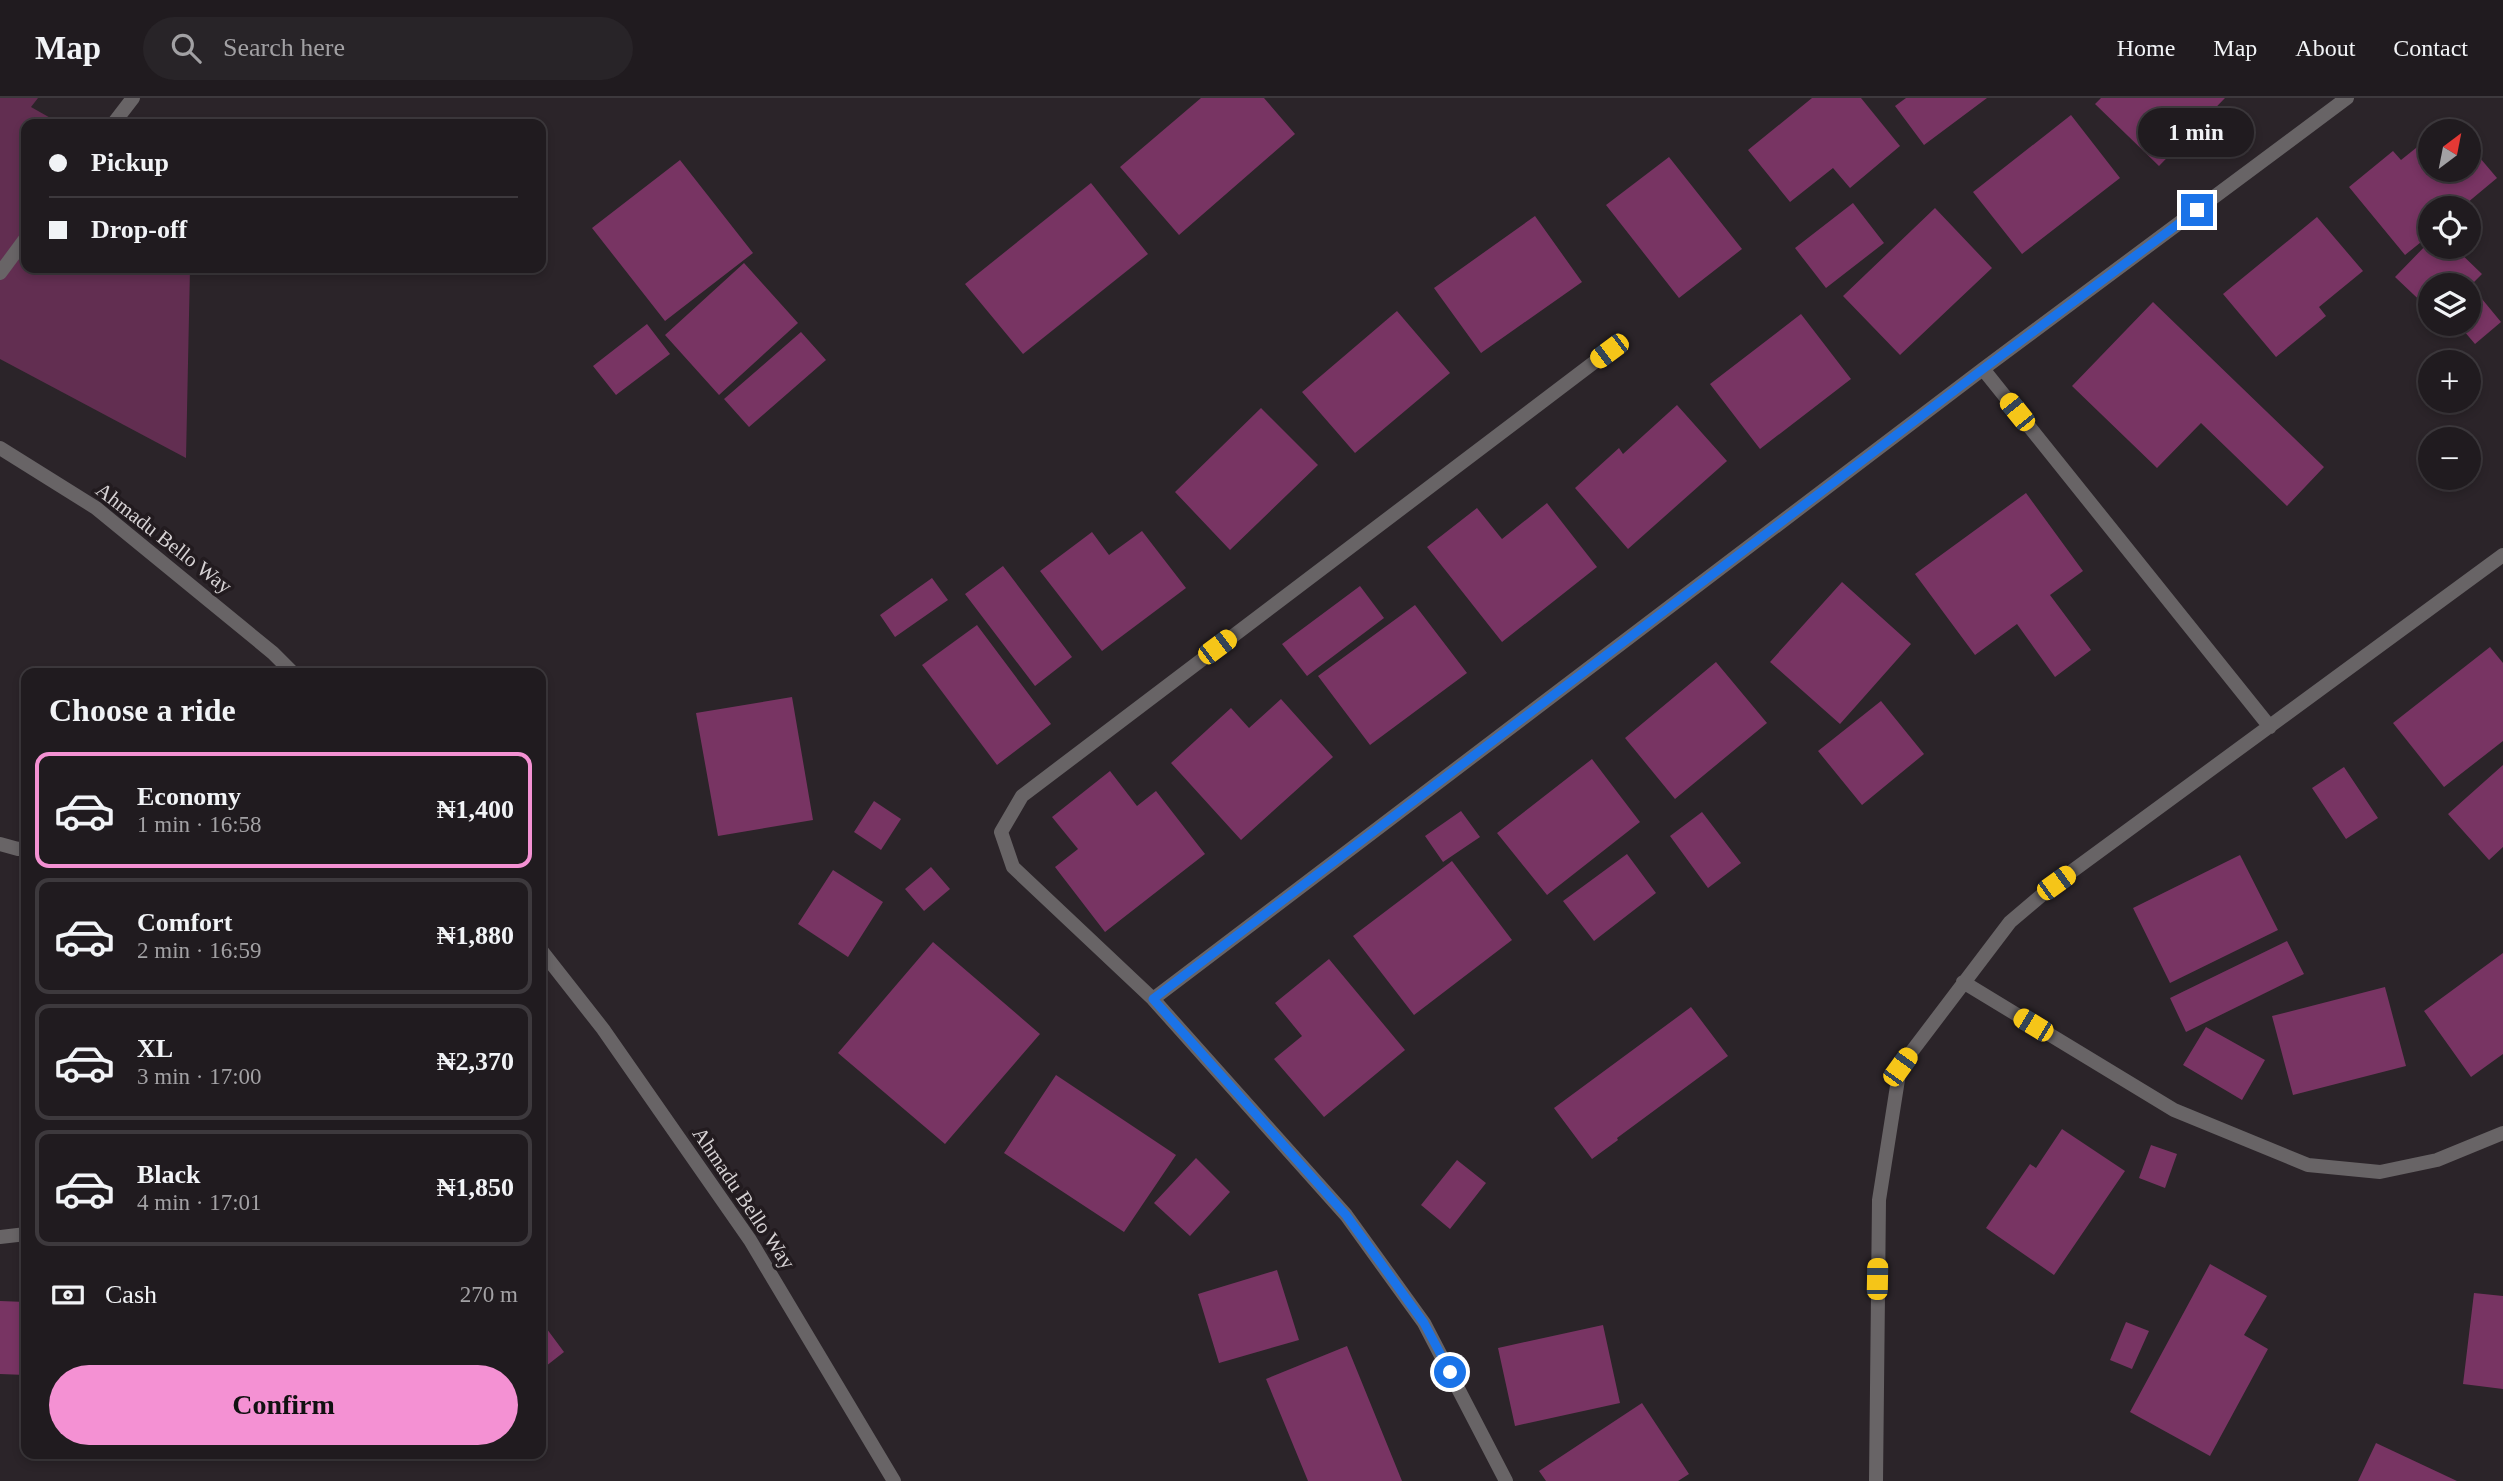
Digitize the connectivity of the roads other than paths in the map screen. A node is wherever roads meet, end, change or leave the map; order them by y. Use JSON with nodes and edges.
{"nodes":[{"id":1,"x":133,"y":98,"type":"edge"},
{"id":2,"x":2347,"y":98,"type":"edge"},
{"id":3,"x":117,"y":119,"type":"edge"},
{"id":4,"x":21,"y":245,"type":"edge"},
{"id":5,"x":0,"y":272,"type":"edge"},
{"id":6,"x":1609,"y":351,"type":"dead end"},
{"id":7,"x":1983,"y":369,"type":"junction"},
{"id":8,"x":0,"y":447,"type":"edge"},
{"id":9,"x":2503,"y":555,"type":"edge"},
{"id":10,"x":288,"y":668,"type":"edge"},
{"id":11,"x":2270,"y":727,"type":"junction"},
{"id":12,"x":0,"y":844,"type":"edge"},
{"id":13,"x":21,"y":849,"type":"edge"},
{"id":14,"x":546,"y":956,"type":"edge"},
{"id":15,"x":1963,"y":982,"type":"junction"},
{"id":16,"x":1153,"y":999,"type":"junction"},
{"id":17,"x":2503,"y":1133,"type":"edge"},
{"id":18,"x":21,"y":1235,"type":"edge"},
{"id":19,"x":0,"y":1237,"type":"edge"},
{"id":20,"x":894,"y":1481,"type":"edge"},
{"id":21,"x":1506,"y":1481,"type":"edge"},
{"id":22,"x":1876,"y":1481,"type":"edge"}],
"edges":[{"from":1,"to":3,"type":"street"},
{"from":2,"to":7,"type":"street"},
{"from":4,"to":5,"type":"street"},
{"from":6,"to":16,"type":"street"},
{"from":7,"to":11,"type":"street"},
{"from":7,"to":16,"type":"street"},
{"from":8,"to":10,"type":"street","name":"Ahmadu Bello Way"},
{"from":9,"to":11,"type":"street"},
{"from":11,"to":15,"type":"street"},
{"from":12,"to":13,"type":"street"},
{"from":14,"to":20,"type":"street","name":"Ahmadu Bello Way"},
{"from":15,"to":17,"type":"street"},
{"from":15,"to":22,"type":"street"},
{"from":16,"to":21,"type":"street"},
{"from":18,"to":19,"type":"street"}]}
